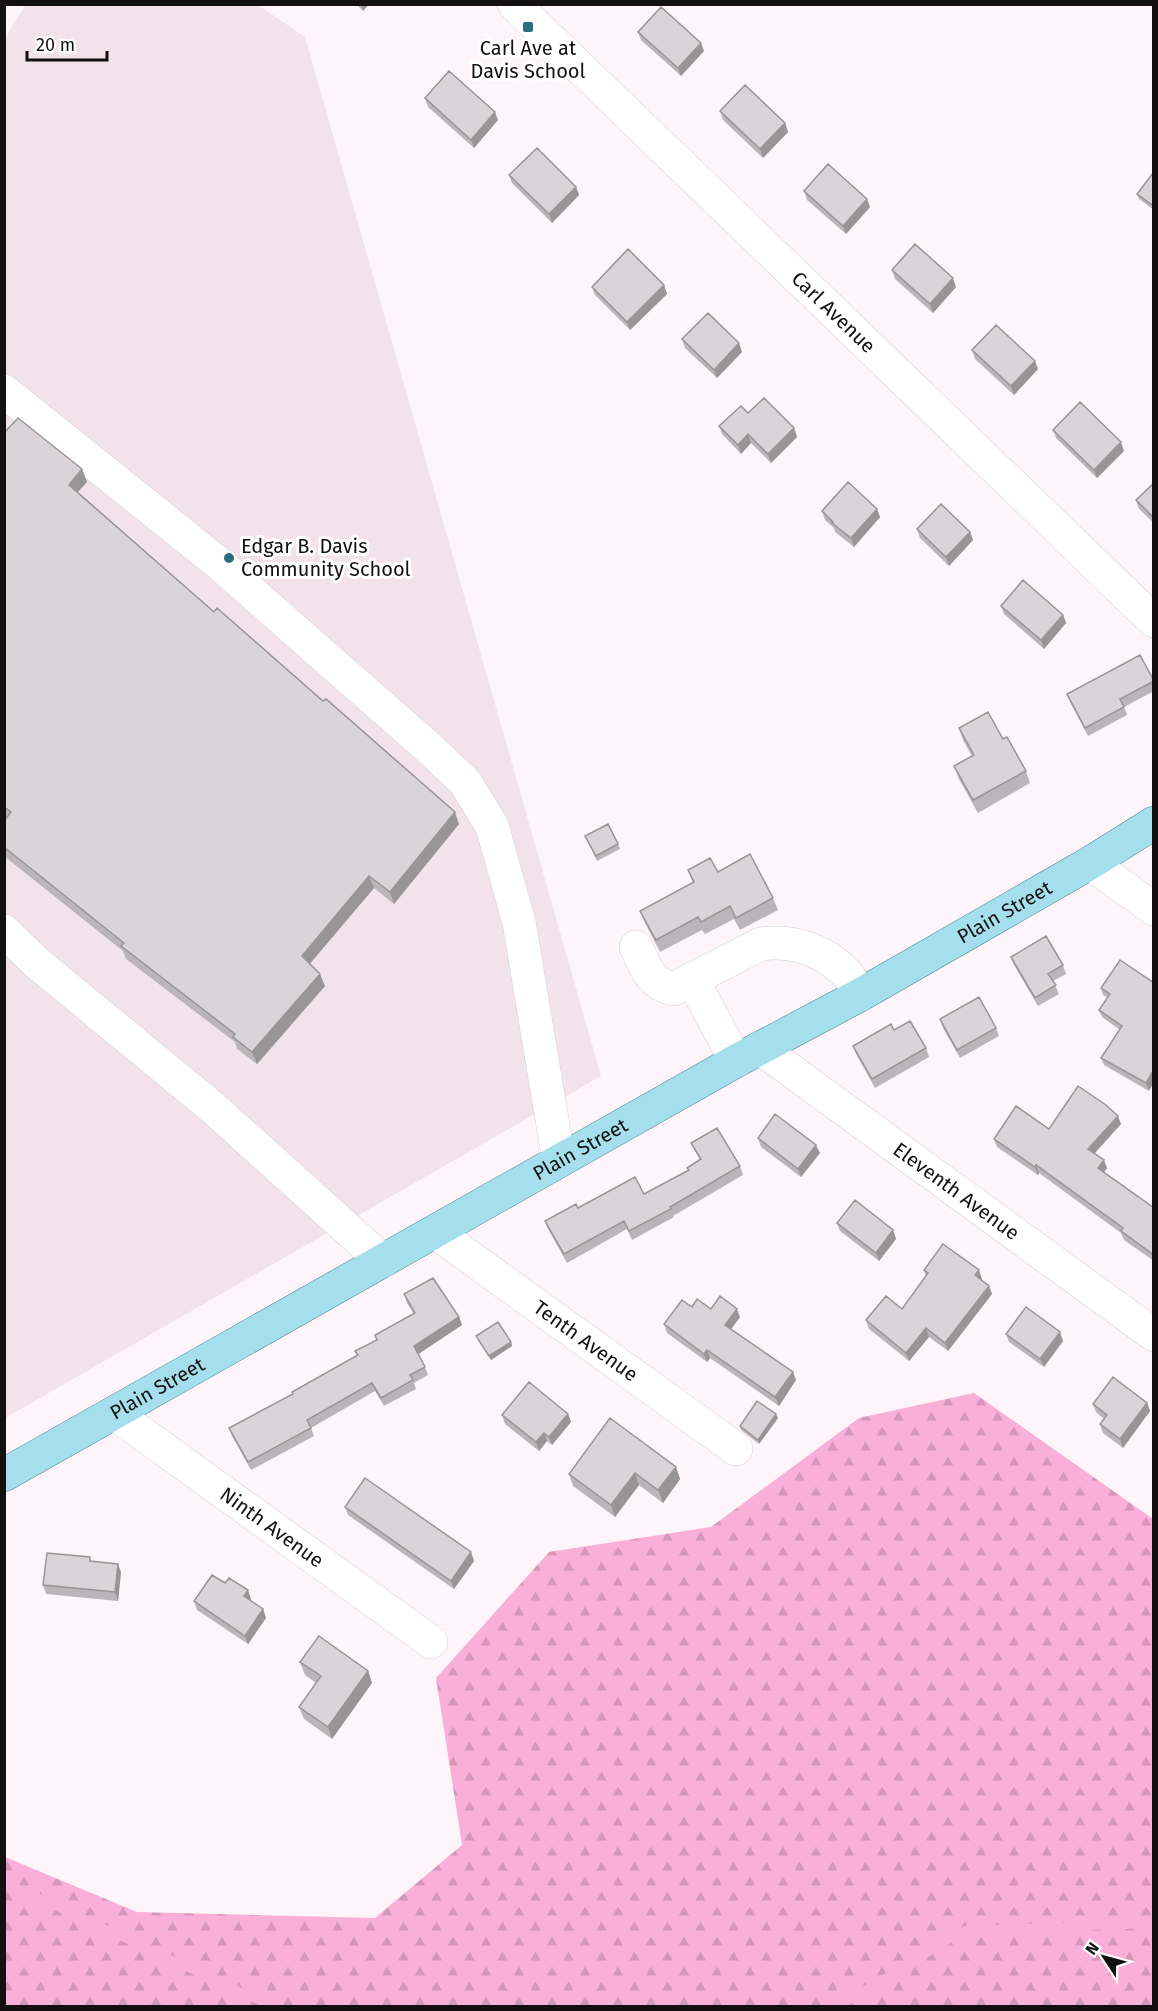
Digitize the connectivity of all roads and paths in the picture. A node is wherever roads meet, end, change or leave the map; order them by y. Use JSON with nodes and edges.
{"nodes":[{"id":1,"x":514,"y":4,"type":"edge"},
{"id":2,"x":4,"y":391,"type":"edge"},
{"id":3,"x":1154,"y":621,"type":"edge"},
{"id":4,"x":1154,"y":824,"type":"edge"},
{"id":5,"x":1090,"y":863,"type":"junction"},
{"id":6,"x":1154,"y":909,"type":"edge"},
{"id":7,"x":4,"y":931,"type":"edge"},
{"id":8,"x":636,"y":947,"type":"dead end"},
{"id":9,"x":692,"y":979,"type":"junction"},
{"id":10,"x":860,"y":995,"type":"junction"},
{"id":11,"x":748,"y":1054,"type":"junction"},
{"id":12,"x":559,"y":1161,"type":"junction"},
{"id":13,"x":435,"y":1232,"type":"junction"},
{"id":14,"x":383,"y":1261,"type":"junction"},
{"id":15,"x":1154,"y":1335,"type":"edge"},
{"id":16,"x":114,"y":1413,"type":"junction"},
{"id":17,"x":736,"y":1449,"type":"dead end"},
{"id":18,"x":4,"y":1475,"type":"edge"},
{"id":19,"x":431,"y":1642,"type":"dead end"}],
"edges":[{"from":1,"to":3,"type":"street","name":"Carl Avenue"},
{"from":2,"to":12,"type":"street"},
{"from":4,"to":5,"type":"main road","name":"Plain Street"},
{"from":5,"to":6,"type":"street"},
{"from":5,"to":10,"type":"main road","name":"Plain Street"},
{"from":7,"to":14,"type":"street"},
{"from":8,"to":9,"type":"street"},
{"from":9,"to":10,"type":"street"},
{"from":9,"to":11,"type":"street"},
{"from":10,"to":11,"type":"main road","name":"Plain Street"},
{"from":11,"to":12,"type":"main road","name":"Plain Street"},
{"from":11,"to":15,"type":"street","name":"Eleventh Avenue"},
{"from":12,"to":13,"type":"main road","name":"Plain Street"},
{"from":13,"to":14,"type":"main road","name":"Plain Street"},
{"from":13,"to":17,"type":"street","name":"Tenth Avenue"},
{"from":14,"to":16,"type":"main road","name":"Plain Street"},
{"from":16,"to":18,"type":"main road","name":"Plain Street"},
{"from":16,"to":19,"type":"street","name":"Ninth Avenue"}]}
